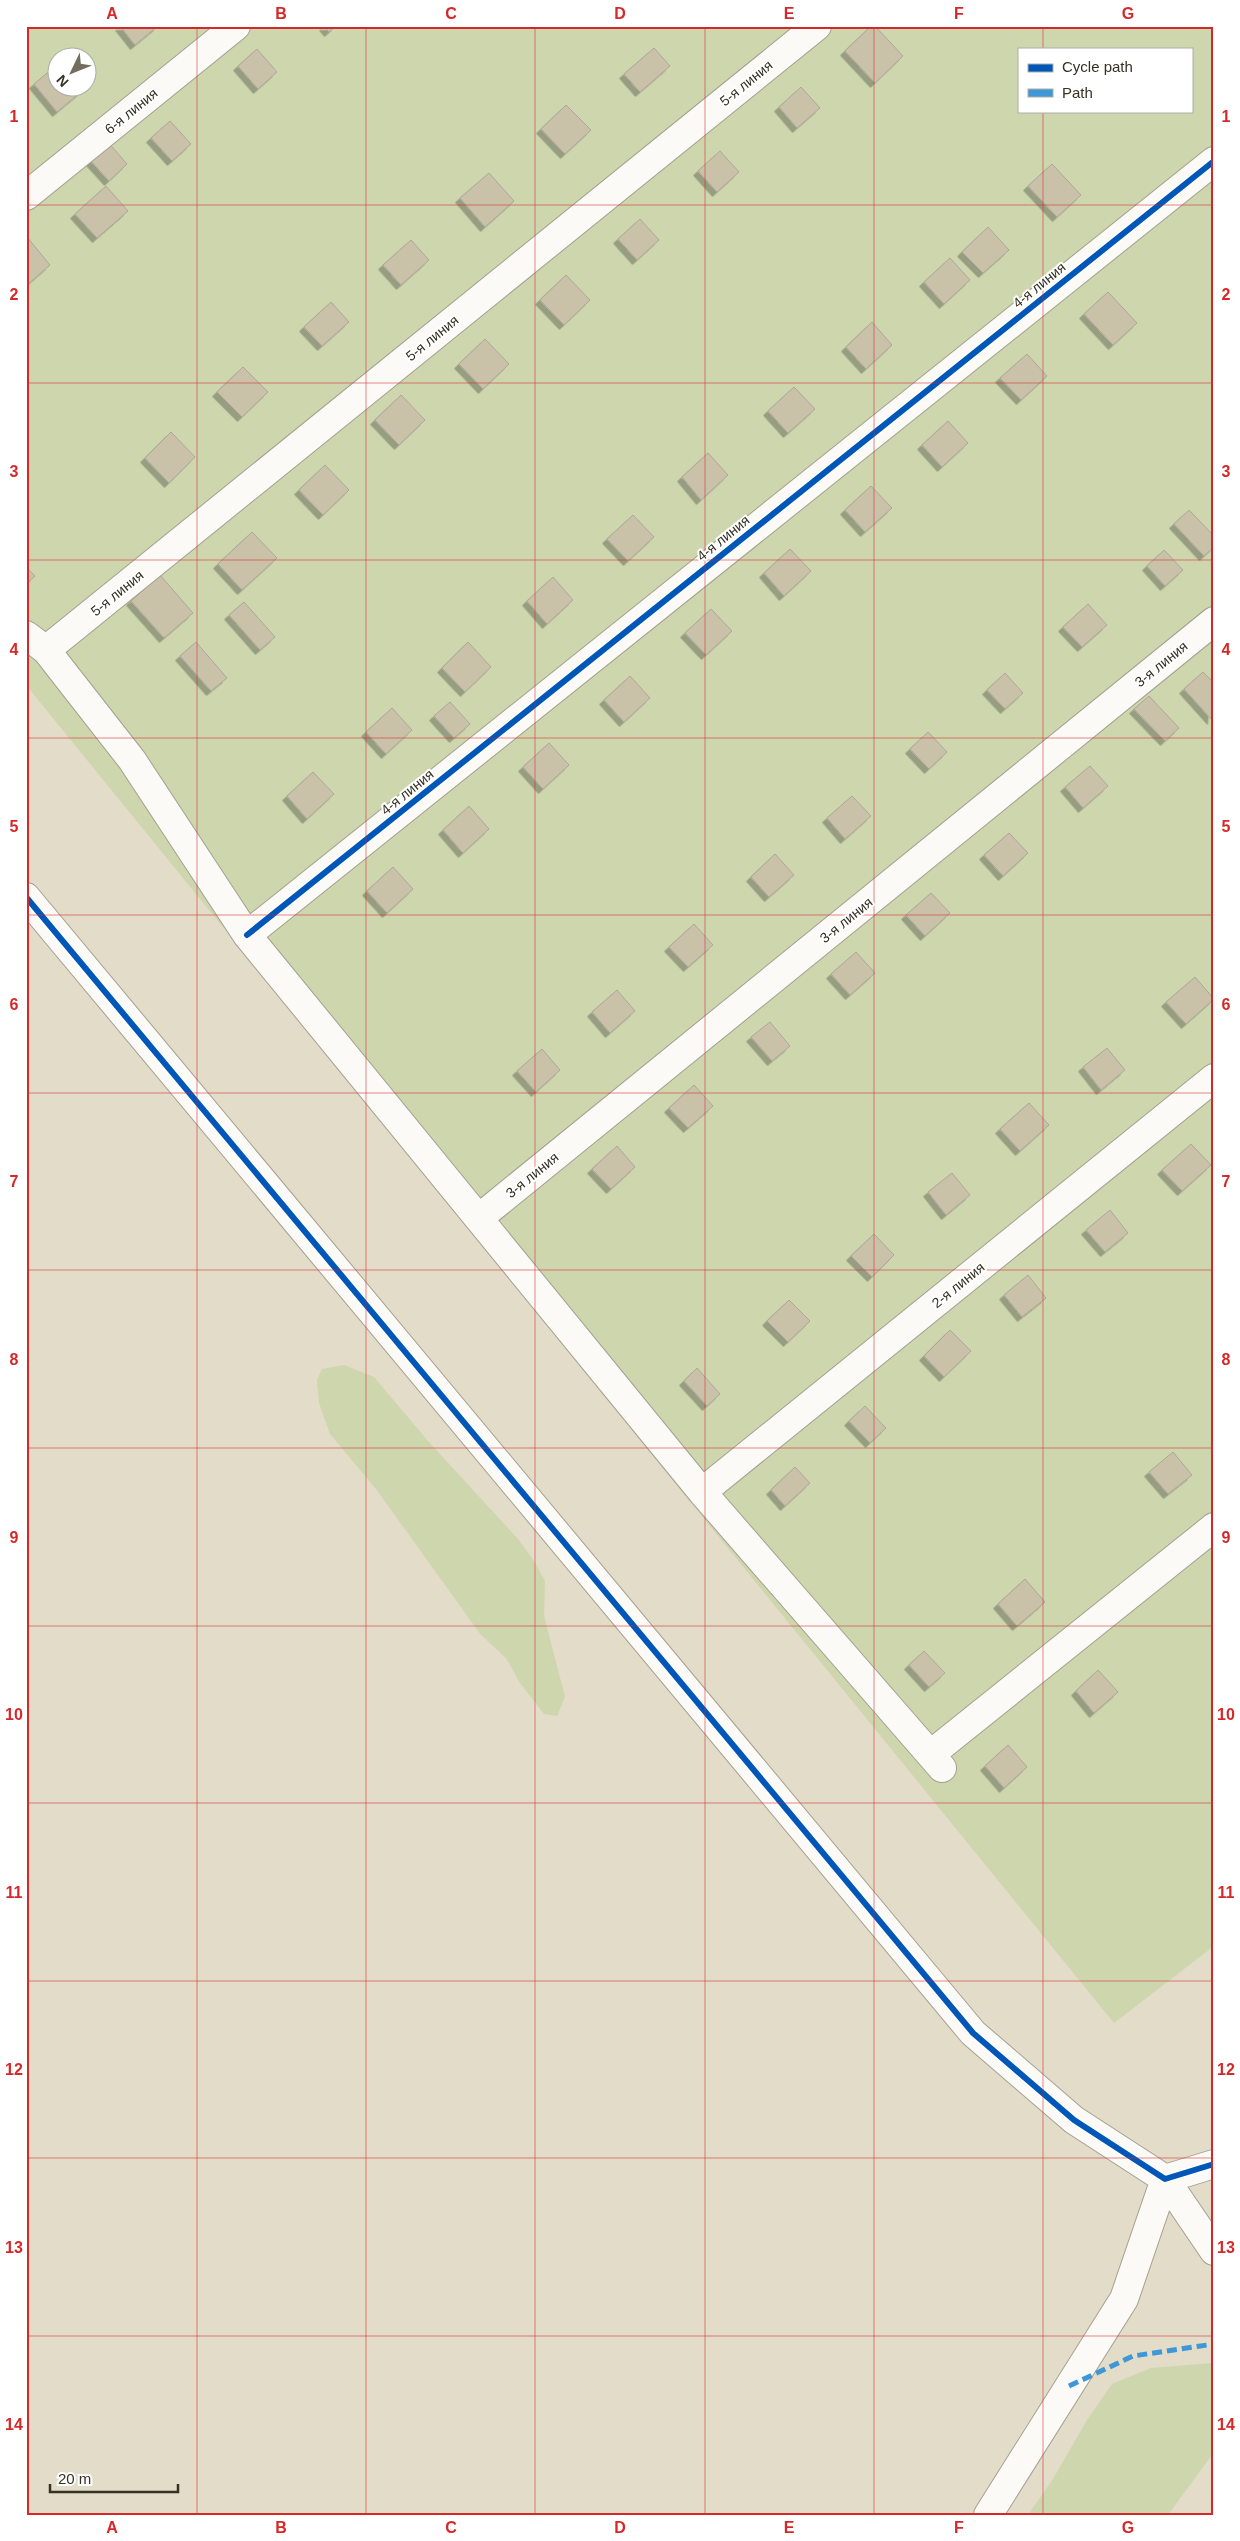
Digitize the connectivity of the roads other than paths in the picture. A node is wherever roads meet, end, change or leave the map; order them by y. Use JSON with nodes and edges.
{"nodes":[{"id":1,"x":236,"y":26,"type":"edge"},
{"id":2,"x":817,"y":26,"type":"edge"},
{"id":3,"x":1214,"y":161,"type":"edge"},
{"id":4,"x":26,"y":196,"type":"edge"},
{"id":5,"x":1214,"y":622,"type":"edge"},
{"id":6,"x":36,"y":642,"type":"edge"},
{"id":7,"x":26,"y":897,"type":"edge"},
{"id":8,"x":247,"y":935,"type":"junction"},
{"id":9,"x":1214,"y":1078,"type":"edge"},
{"id":10,"x":479,"y":1218,"type":"junction"},
{"id":11,"x":702,"y":1492,"type":"junction"},
{"id":12,"x":1214,"y":1527,"type":"edge"},
{"id":13,"x":1214,"y":2164,"type":"edge"},
{"id":14,"x":1165,"y":2179,"type":"junction"},
{"id":15,"x":1214,"y":2250,"type":"edge"},
{"id":16,"x":988,"y":2515,"type":"edge"}],
"edges":[{"from":1,"to":4,"type":"street","name":"6-я линия"},
{"from":2,"to":6,"type":"street","name":"5-я линия"},
{"from":3,"to":8,"type":"street","name":"4-я линия"},
{"from":5,"to":10,"type":"street","name":"3-я линия"},
{"from":6,"to":8,"type":"street"},
{"from":7,"to":14,"type":"street"},
{"from":8,"to":10,"type":"street"},
{"from":9,"to":11,"type":"street","name":"2-я линия"},
{"from":10,"to":11,"type":"street"},
{"from":11,"to":12,"type":"street"},
{"from":13,"to":14,"type":"street"},
{"from":14,"to":15,"type":"street"},
{"from":14,"to":16,"type":"street"}]}
